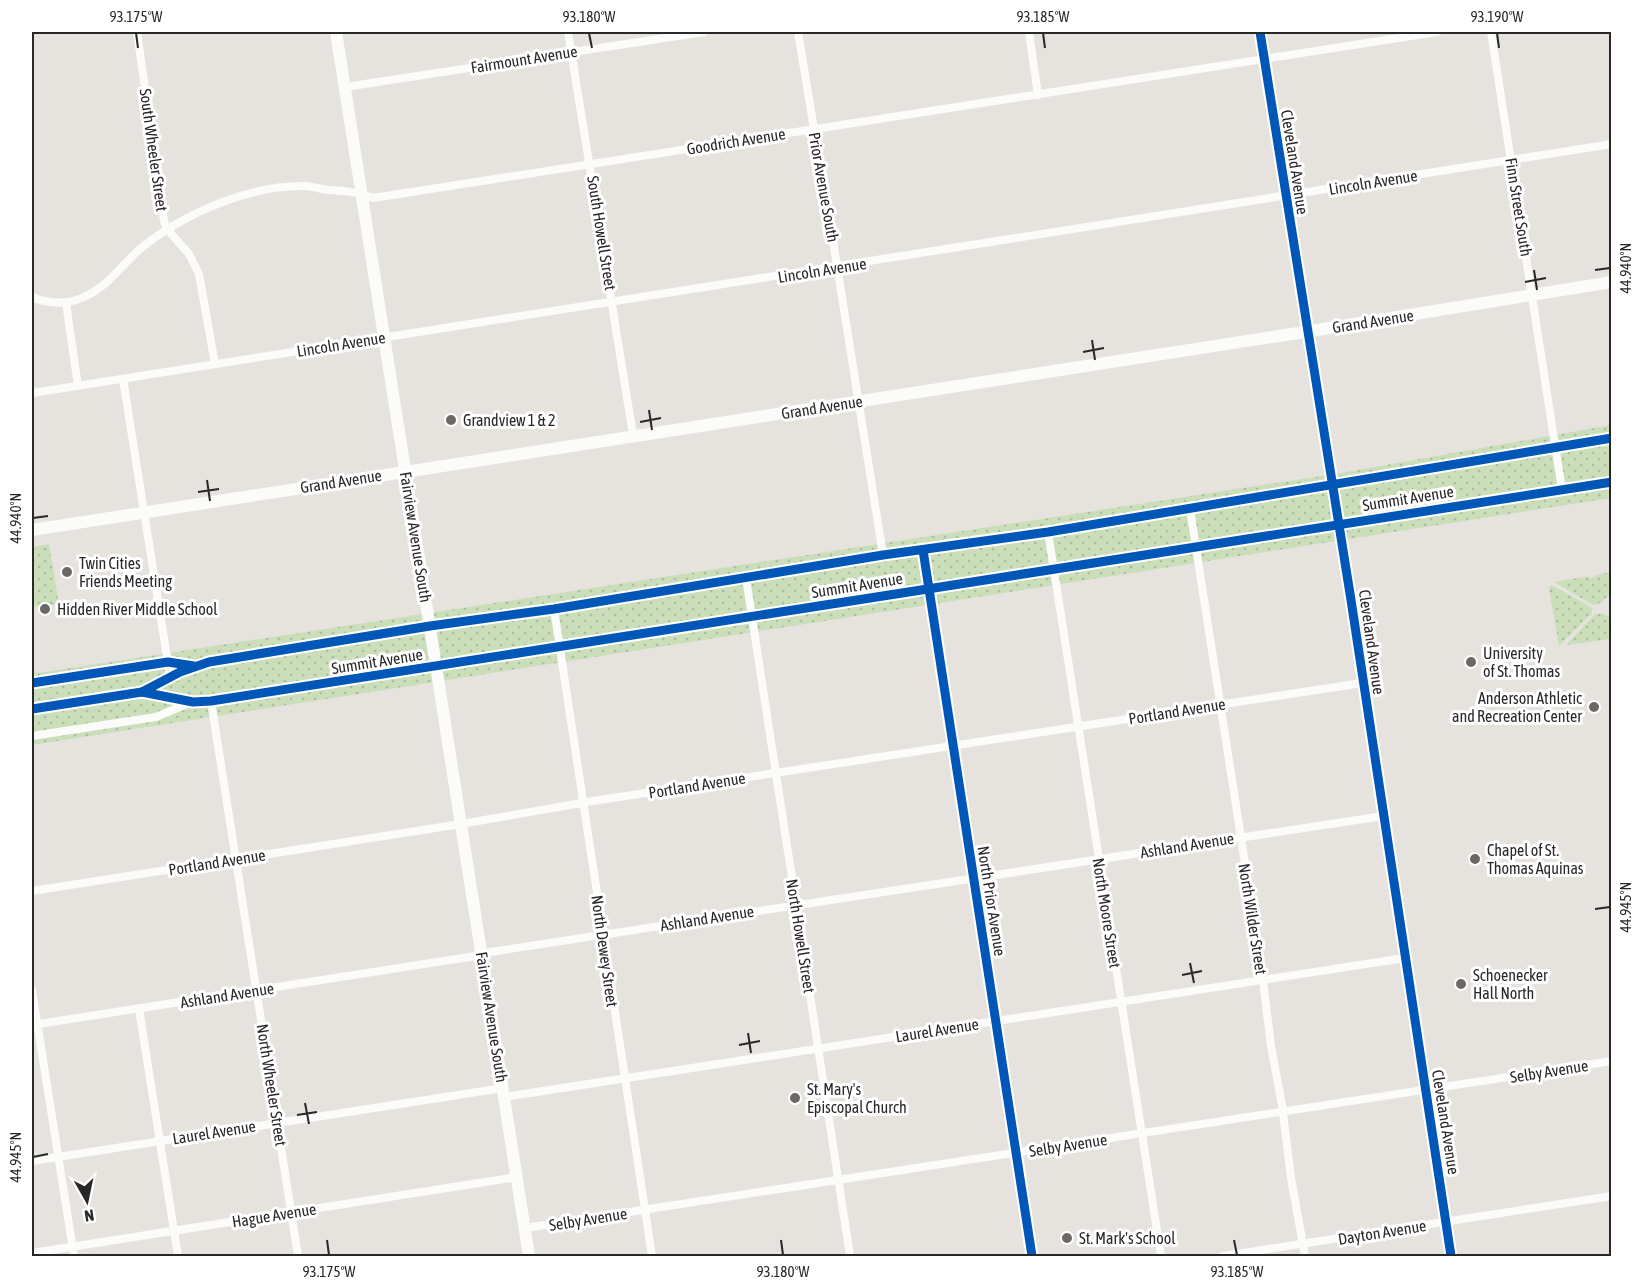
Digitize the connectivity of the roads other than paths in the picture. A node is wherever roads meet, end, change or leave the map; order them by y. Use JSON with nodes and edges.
{"nodes":[{"id":1,"x":137,"y":32,"type":"edge"},
{"id":2,"x":336,"y":32,"type":"edge"},
{"id":3,"x":568,"y":32,"type":"edge"},
{"id":4,"x":704,"y":32,"type":"edge"},
{"id":5,"x":798,"y":32,"type":"edge"},
{"id":6,"x":1029,"y":32,"type":"edge"},
{"id":7,"x":1260,"y":32,"type":"edge"},
{"id":8,"x":1437,"y":32,"type":"edge"},
{"id":9,"x":1491,"y":32,"type":"edge"},
{"id":10,"x":572,"y":52,"type":"junction"},
{"id":11,"x":1264,"y":59,"type":"junction"},
{"id":12,"x":345,"y":87,"type":"junction"},
{"id":13,"x":1038,"y":95,"type":"junction"},
{"id":14,"x":814,"y":129,"type":"junction"},
{"id":15,"x":1611,"y":144,"type":"edge"},
{"id":16,"x":1511,"y":160,"type":"junction"},
{"id":17,"x":590,"y":164,"type":"junction"},
{"id":18,"x":362,"y":193,"type":"junction"},
{"id":19,"x":1286,"y":195,"type":"junction"},
{"id":20,"x":167,"y":229,"type":"junction"},
{"id":21,"x":838,"y":267,"type":"junction"},
{"id":22,"x":1611,"y":282,"type":"edge"},
{"id":23,"x":1533,"y":295,"type":"junction"},
{"id":24,"x":32,"y":297,"type":"edge"},
{"id":25,"x":613,"y":302,"type":"junction"},
{"id":26,"x":66,"y":303,"type":"junction"},
{"id":27,"x":1307,"y":332,"type":"junction"},
{"id":28,"x":384,"y":337,"type":"junction"},
{"id":29,"x":215,"y":364,"type":"junction"},
{"id":30,"x":123,"y":379,"type":"junction"},
{"id":31,"x":78,"y":386,"type":"junction"},
{"id":32,"x":32,"y":393,"type":"edge"},
{"id":33,"x":859,"y":401,"type":"junction"},
{"id":34,"x":633,"y":435,"type":"junction"},
{"id":35,"x":1611,"y":438,"type":"edge"},
{"id":36,"x":1556,"y":447,"type":"junction"},
{"id":37,"x":405,"y":471,"type":"junction"},
{"id":38,"x":1611,"y":482,"type":"edge"},
{"id":39,"x":1332,"y":485,"type":"junction"},
{"id":40,"x":1562,"y":490,"type":"junction"},
{"id":41,"x":1190,"y":509,"type":"junction"},
{"id":42,"x":144,"y":513,"type":"junction"},
{"id":43,"x":1338,"y":524,"type":"junction"},
{"id":44,"x":32,"y":530,"type":"edge"},
{"id":45,"x":1048,"y":532,"type":"junction"},
{"id":46,"x":1197,"y":546,"type":"junction"},
{"id":47,"x":923,"y":550,"type":"junction"},
{"id":48,"x":884,"y":555,"type":"junction"},
{"id":49,"x":1054,"y":569,"type":"junction"},
{"id":50,"x":746,"y":578,"type":"junction"},
{"id":51,"x":929,"y":589,"type":"junction"},
{"id":52,"x":554,"y":609,"type":"junction"},
{"id":53,"x":752,"y":616,"type":"junction"},
{"id":54,"x":430,"y":626,"type":"junction"},
{"id":55,"x":559,"y":646,"type":"junction"},
{"id":56,"x":168,"y":662,"type":"junction"},
{"id":57,"x":197,"y":666,"type":"junction"},
{"id":58,"x":436,"y":667,"type":"junction"},
{"id":59,"x":170,"y":676,"type":"junction"},
{"id":60,"x":32,"y":683,"type":"edge"},
{"id":61,"x":1362,"y":683,"type":"junction"},
{"id":62,"x":142,"y":692,"type":"junction"},
{"id":63,"x":211,"y":701,"type":"junction"},
{"id":64,"x":193,"y":702,"type":"junction"},
{"id":65,"x":1220,"y":705,"type":"junction"},
{"id":66,"x":32,"y":709,"type":"edge"},
{"id":67,"x":1077,"y":727,"type":"junction"},
{"id":68,"x":32,"y":736,"type":"edge"},
{"id":69,"x":953,"y":746,"type":"junction"},
{"id":70,"x":776,"y":773,"type":"junction"},
{"id":71,"x":583,"y":804,"type":"junction"},
{"id":72,"x":1383,"y":816,"type":"junction"},
{"id":73,"x":461,"y":824,"type":"junction"},
{"id":74,"x":1240,"y":837,"type":"junction"},
{"id":75,"x":237,"y":859,"type":"junction"},
{"id":76,"x":1098,"y":859,"type":"junction"},
{"id":77,"x":973,"y":879,"type":"junction"},
{"id":78,"x":32,"y":891,"type":"edge"},
{"id":79,"x":796,"y":905,"type":"junction"},
{"id":80,"x":603,"y":934,"type":"junction"},
{"id":81,"x":482,"y":955,"type":"junction"},
{"id":82,"x":1405,"y":958,"type":"junction"},
{"id":83,"x":1263,"y":980,"type":"junction"},
{"id":84,"x":32,"y":990,"type":"edge"},
{"id":85,"x":257,"y":990,"type":"junction"},
{"id":86,"x":1121,"y":1002,"type":"junction"},
{"id":87,"x":140,"y":1009,"type":"junction"},
{"id":88,"x":995,"y":1021,"type":"junction"},
{"id":89,"x":34,"y":1024,"type":"edge"},
{"id":90,"x":818,"y":1048,"type":"junction"},
{"id":91,"x":1611,"y":1061,"type":"edge"},
{"id":92,"x":624,"y":1079,"type":"junction"},
{"id":93,"x":1426,"y":1089,"type":"junction"},
{"id":94,"x":503,"y":1093,"type":"junction"},
{"id":95,"x":1283,"y":1112,"type":"junction"},
{"id":96,"x":278,"y":1122,"type":"junction"},
{"id":97,"x":1142,"y":1134,"type":"junction"},
{"id":98,"x":160,"y":1140,"type":"junction"},
{"id":99,"x":1016,"y":1153,"type":"junction"},
{"id":100,"x":58,"y":1157,"type":"junction"},
{"id":101,"x":32,"y":1161,"type":"edge"},
{"id":102,"x":517,"y":1177,"type":"junction"},
{"id":103,"x":838,"y":1180,"type":"junction"},
{"id":104,"x":1611,"y":1196,"type":"edge"},
{"id":105,"x":646,"y":1210,"type":"junction"},
{"id":106,"x":291,"y":1212,"type":"junction"},
{"id":107,"x":1446,"y":1222,"type":"junction"},
{"id":108,"x":525,"y":1228,"type":"junction"},
{"id":109,"x":174,"y":1230,"type":"junction"},
{"id":110,"x":1303,"y":1244,"type":"junction"},
{"id":111,"x":73,"y":1252,"type":"edge"},
{"id":112,"x":32,"y":1253,"type":"edge"},
{"id":113,"x":178,"y":1257,"type":"edge"},
{"id":114,"x":298,"y":1257,"type":"edge"},
{"id":115,"x":529,"y":1257,"type":"edge"},
{"id":116,"x":652,"y":1257,"type":"edge"},
{"id":117,"x":850,"y":1257,"type":"edge"},
{"id":118,"x":1032,"y":1257,"type":"edge"},
{"id":119,"x":1161,"y":1257,"type":"edge"},
{"id":120,"x":1223,"y":1257,"type":"edge"},
{"id":121,"x":1305,"y":1257,"type":"edge"},
{"id":122,"x":1451,"y":1257,"type":"edge"}],
"edges":[{"from":1,"to":20,"type":"street","name":"South Wheeler Street"},
{"from":2,"to":12,"type":"street","name":"Fairview Avenue South"},
{"from":3,"to":10,"type":"street","name":"South Howell Street"},
{"from":4,"to":10,"type":"street","name":"Fairmount Avenue"},
{"from":5,"to":14,"type":"street","name":"Prior Avenue South"},
{"from":6,"to":13,"type":"street"},
{"from":7,"to":11,"type":"street","name":"Cleveland Avenue"},
{"from":8,"to":11,"type":"street","name":"Goodrich Avenue"},
{"from":9,"to":16,"type":"street","name":"Finn Street South"},
{"from":10,"to":12,"type":"street","name":"Fairmount Avenue"},
{"from":10,"to":17,"type":"street","name":"South Howell Street"},
{"from":11,"to":13,"type":"street","name":"Goodrich Avenue"},
{"from":11,"to":19,"type":"street","name":"Cleveland Avenue"},
{"from":12,"to":18,"type":"street","name":"Fairview Avenue South"},
{"from":13,"to":14,"type":"street","name":"Goodrich Avenue"},
{"from":14,"to":17,"type":"street","name":"Goodrich Avenue"},
{"from":14,"to":21,"type":"street","name":"Prior Avenue South"},
{"from":15,"to":16,"type":"street","name":"Lincoln Avenue"},
{"from":16,"to":19,"type":"street","name":"Lincoln Avenue"},
{"from":16,"to":23,"type":"street","name":"Finn Street South"},
{"from":17,"to":18,"type":"street","name":"Goodrich Avenue"},
{"from":17,"to":25,"type":"street","name":"South Howell Street"},
{"from":18,"to":20,"type":"street","name":"Goodrich Avenue"},
{"from":18,"to":28,"type":"street","name":"Fairview Avenue South"},
{"from":19,"to":21,"type":"street","name":"Lincoln Avenue"},
{"from":19,"to":27,"type":"street","name":"Cleveland Avenue"},
{"from":20,"to":26,"type":"street","name":"Goodrich Avenue"},
{"from":20,"to":29,"type":"street","name":"South Wheeler Street"},
{"from":21,"to":25,"type":"street","name":"Lincoln Avenue"},
{"from":21,"to":33,"type":"street","name":"Prior Avenue South"},
{"from":22,"to":23,"type":"street","name":"Grand Avenue"},
{"from":23,"to":27,"type":"street","name":"Grand Avenue"},
{"from":23,"to":36,"type":"street","name":"Finn Street South"},
{"from":24,"to":26,"type":"street"},
{"from":25,"to":28,"type":"street","name":"Lincoln Avenue"},
{"from":25,"to":34,"type":"street","name":"South Howell Street"},
{"from":26,"to":31,"type":"street"},
{"from":27,"to":33,"type":"street","name":"Grand Avenue"},
{"from":27,"to":39,"type":"street","name":"Cleveland Avenue"},
{"from":28,"to":29,"type":"street","name":"Lincoln Avenue"},
{"from":28,"to":37,"type":"street","name":"Fairview Avenue South"},
{"from":29,"to":30,"type":"street","name":"Lincoln Avenue"},
{"from":30,"to":31,"type":"street","name":"Lincoln Avenue"},
{"from":30,"to":42,"type":"street"},
{"from":31,"to":32,"type":"street","name":"Lincoln Avenue"},
{"from":33,"to":34,"type":"street","name":"Grand Avenue"},
{"from":33,"to":48,"type":"street","name":"Prior Avenue South"},
{"from":34,"to":37,"type":"street","name":"Grand Avenue"},
{"from":35,"to":36,"type":"street","name":"Summit Avenue"},
{"from":36,"to":39,"type":"street","name":"Summit Avenue"},
{"from":36,"to":40,"type":"street","name":"Finn Street South"},
{"from":37,"to":42,"type":"street","name":"Grand Avenue"},
{"from":37,"to":54,"type":"street","name":"Fairview Avenue South"},
{"from":38,"to":40,"type":"street","name":"Summit Avenue"},
{"from":39,"to":41,"type":"street","name":"Summit Avenue"},
{"from":39,"to":43,"type":"street","name":"Cleveland Avenue"},
{"from":40,"to":43,"type":"street","name":"Summit Avenue"},
{"from":41,"to":45,"type":"street","name":"Summit Avenue"},
{"from":41,"to":46,"type":"street","name":"North Wilder Street"},
{"from":42,"to":44,"type":"street","name":"Grand Avenue"},
{"from":42,"to":56,"type":"street"},
{"from":43,"to":46,"type":"street","name":"Summit Avenue"},
{"from":43,"to":61,"type":"street","name":"Cleveland Avenue"},
{"from":45,"to":47,"type":"street","name":"Summit Avenue"},
{"from":45,"to":49,"type":"street","name":"North Moore Street"},
{"from":46,"to":49,"type":"street","name":"Summit Avenue"},
{"from":46,"to":65,"type":"street","name":"North Wilder Street"},
{"from":47,"to":48,"type":"street","name":"Summit Avenue"},
{"from":47,"to":51,"type":"street","name":"North Prior Avenue"},
{"from":48,"to":50,"type":"street","name":"Summit Avenue"},
{"from":49,"to":51,"type":"street","name":"Summit Avenue"},
{"from":49,"to":67,"type":"street","name":"North Moore Street"},
{"from":50,"to":52,"type":"street","name":"Summit Avenue"},
{"from":50,"to":53,"type":"street"},
{"from":51,"to":53,"type":"street","name":"Summit Avenue"},
{"from":51,"to":69,"type":"street","name":"North Prior Avenue"},
{"from":52,"to":54,"type":"street","name":"Summit Avenue"},
{"from":52,"to":55,"type":"street","name":"North Dewey Street"},
{"from":53,"to":55,"type":"street","name":"Summit Avenue"},
{"from":53,"to":70,"type":"street","name":"North Howell Street"},
{"from":54,"to":57,"type":"street","name":"Summit Avenue"},
{"from":54,"to":58,"type":"street","name":"Fairview Avenue South"},
{"from":55,"to":58,"type":"street","name":"Summit Avenue"},
{"from":55,"to":71,"type":"street","name":"North Dewey Street"},
{"from":56,"to":57,"type":"street","name":"Summit Avenue"},
{"from":56,"to":59,"type":"street"},
{"from":56,"to":60,"type":"street","name":"Summit Avenue"},
{"from":57,"to":59,"type":"street","name":"Summit Avenue"},
{"from":58,"to":63,"type":"street","name":"Summit Avenue"},
{"from":58,"to":73,"type":"street","name":"Fairview Avenue South"},
{"from":59,"to":62,"type":"street","name":"Summit Avenue"},
{"from":61,"to":65,"type":"street","name":"Portland Avenue"},
{"from":61,"to":72,"type":"street","name":"Cleveland Avenue"},
{"from":62,"to":64,"type":"street","name":"Summit Avenue"},
{"from":62,"to":66,"type":"street","name":"Summit Avenue"},
{"from":63,"to":64,"type":"street","name":"Summit Avenue"},
{"from":63,"to":75,"type":"street","name":"North Wheeler Street"},
{"from":64,"to":68,"type":"street","name":"Summit Avenue"},
{"from":65,"to":67,"type":"street","name":"Portland Avenue"},
{"from":65,"to":74,"type":"street","name":"North Wilder Street"},
{"from":67,"to":69,"type":"street","name":"Portland Avenue"},
{"from":67,"to":76,"type":"street","name":"North Moore Street"},
{"from":69,"to":70,"type":"street","name":"Portland Avenue"},
{"from":69,"to":77,"type":"street","name":"North Prior Avenue"},
{"from":70,"to":71,"type":"street","name":"Portland Avenue"},
{"from":70,"to":79,"type":"street","name":"North Howell Street"},
{"from":71,"to":73,"type":"street","name":"Portland Avenue"},
{"from":71,"to":80,"type":"street","name":"North Dewey Street"},
{"from":72,"to":74,"type":"street","name":"Ashland Avenue"},
{"from":72,"to":82,"type":"street","name":"Cleveland Avenue"},
{"from":73,"to":75,"type":"street","name":"Portland Avenue"},
{"from":73,"to":81,"type":"street","name":"Fairview Avenue South"},
{"from":74,"to":76,"type":"street","name":"Ashland Avenue"},
{"from":74,"to":83,"type":"street","name":"North Wilder Street"},
{"from":75,"to":78,"type":"street","name":"Portland Avenue"},
{"from":75,"to":85,"type":"street","name":"North Wheeler Street"},
{"from":76,"to":77,"type":"street","name":"Ashland Avenue"},
{"from":76,"to":86,"type":"street","name":"North Moore Street"},
{"from":77,"to":79,"type":"street","name":"Ashland Avenue"},
{"from":77,"to":88,"type":"street","name":"North Prior Avenue"},
{"from":79,"to":80,"type":"street","name":"Ashland Avenue"},
{"from":79,"to":90,"type":"street","name":"North Howell Street"},
{"from":80,"to":81,"type":"street","name":"Ashland Avenue"},
{"from":80,"to":92,"type":"street","name":"North Dewey Street"},
{"from":81,"to":85,"type":"street","name":"Ashland Avenue"},
{"from":81,"to":94,"type":"street","name":"Fairview Avenue South"},
{"from":82,"to":83,"type":"street","name":"Laurel Avenue"},
{"from":82,"to":93,"type":"street","name":"Cleveland Avenue"},
{"from":83,"to":86,"type":"street","name":"Laurel Avenue"},
{"from":83,"to":95,"type":"street","name":"North Wilder Street"},
{"from":84,"to":89,"type":"street"},
{"from":85,"to":87,"type":"street","name":"Ashland Avenue"},
{"from":85,"to":96,"type":"street","name":"North Wheeler Street"},
{"from":86,"to":88,"type":"street","name":"Laurel Avenue"},
{"from":86,"to":97,"type":"street","name":"North Moore Street"},
{"from":87,"to":89,"type":"street","name":"Ashland Avenue"},
{"from":87,"to":98,"type":"street"},
{"from":88,"to":90,"type":"street","name":"Laurel Avenue"},
{"from":88,"to":99,"type":"street","name":"North Prior Avenue"},
{"from":89,"to":100,"type":"street"},
{"from":90,"to":92,"type":"street","name":"Laurel Avenue"},
{"from":90,"to":103,"type":"street","name":"North Howell Street"},
{"from":91,"to":93,"type":"street","name":"Selby Avenue"},
{"from":92,"to":94,"type":"street","name":"Laurel Avenue"},
{"from":92,"to":105,"type":"street","name":"North Dewey Street"},
{"from":93,"to":95,"type":"street","name":"Selby Avenue"},
{"from":93,"to":107,"type":"street","name":"Cleveland Avenue"},
{"from":94,"to":96,"type":"street","name":"Laurel Avenue"},
{"from":94,"to":102,"type":"street","name":"Fairview Avenue South"},
{"from":95,"to":97,"type":"street","name":"Selby Avenue"},
{"from":95,"to":110,"type":"street","name":"North Wilder Street"},
{"from":96,"to":98,"type":"street","name":"Laurel Avenue"},
{"from":96,"to":106,"type":"street","name":"North Wheeler Street"},
{"from":97,"to":99,"type":"street","name":"Selby Avenue"},
{"from":97,"to":119,"type":"street","name":"North Moore Street"},
{"from":98,"to":100,"type":"street","name":"Laurel Avenue"},
{"from":98,"to":109,"type":"street"},
{"from":99,"to":103,"type":"street","name":"Selby Avenue"},
{"from":99,"to":118,"type":"street","name":"North Prior Avenue"},
{"from":100,"to":101,"type":"street","name":"Laurel Avenue"},
{"from":100,"to":111,"type":"street"},
{"from":102,"to":106,"type":"street","name":"Hague Avenue"},
{"from":102,"to":108,"type":"street","name":"Fairview Avenue South"},
{"from":103,"to":105,"type":"street","name":"Selby Avenue"},
{"from":103,"to":117,"type":"street","name":"North Howell Street"},
{"from":104,"to":107,"type":"street","name":"Dayton Avenue"},
{"from":105,"to":108,"type":"street","name":"Selby Avenue"},
{"from":105,"to":116,"type":"street","name":"North Dewey Street"},
{"from":106,"to":109,"type":"street","name":"Hague Avenue"},
{"from":106,"to":114,"type":"street","name":"North Wheeler Street"},
{"from":107,"to":110,"type":"street","name":"Dayton Avenue"},
{"from":107,"to":122,"type":"street","name":"Cleveland Avenue"},
{"from":108,"to":115,"type":"street","name":"Fairview Avenue South"},
{"from":109,"to":111,"type":"street","name":"Hague Avenue"},
{"from":109,"to":113,"type":"street"},
{"from":110,"to":120,"type":"street","name":"Dayton Avenue"},
{"from":110,"to":121,"type":"street","name":"North Wilder Street"},
{"from":111,"to":112,"type":"street","name":"Hague Avenue"}]}
